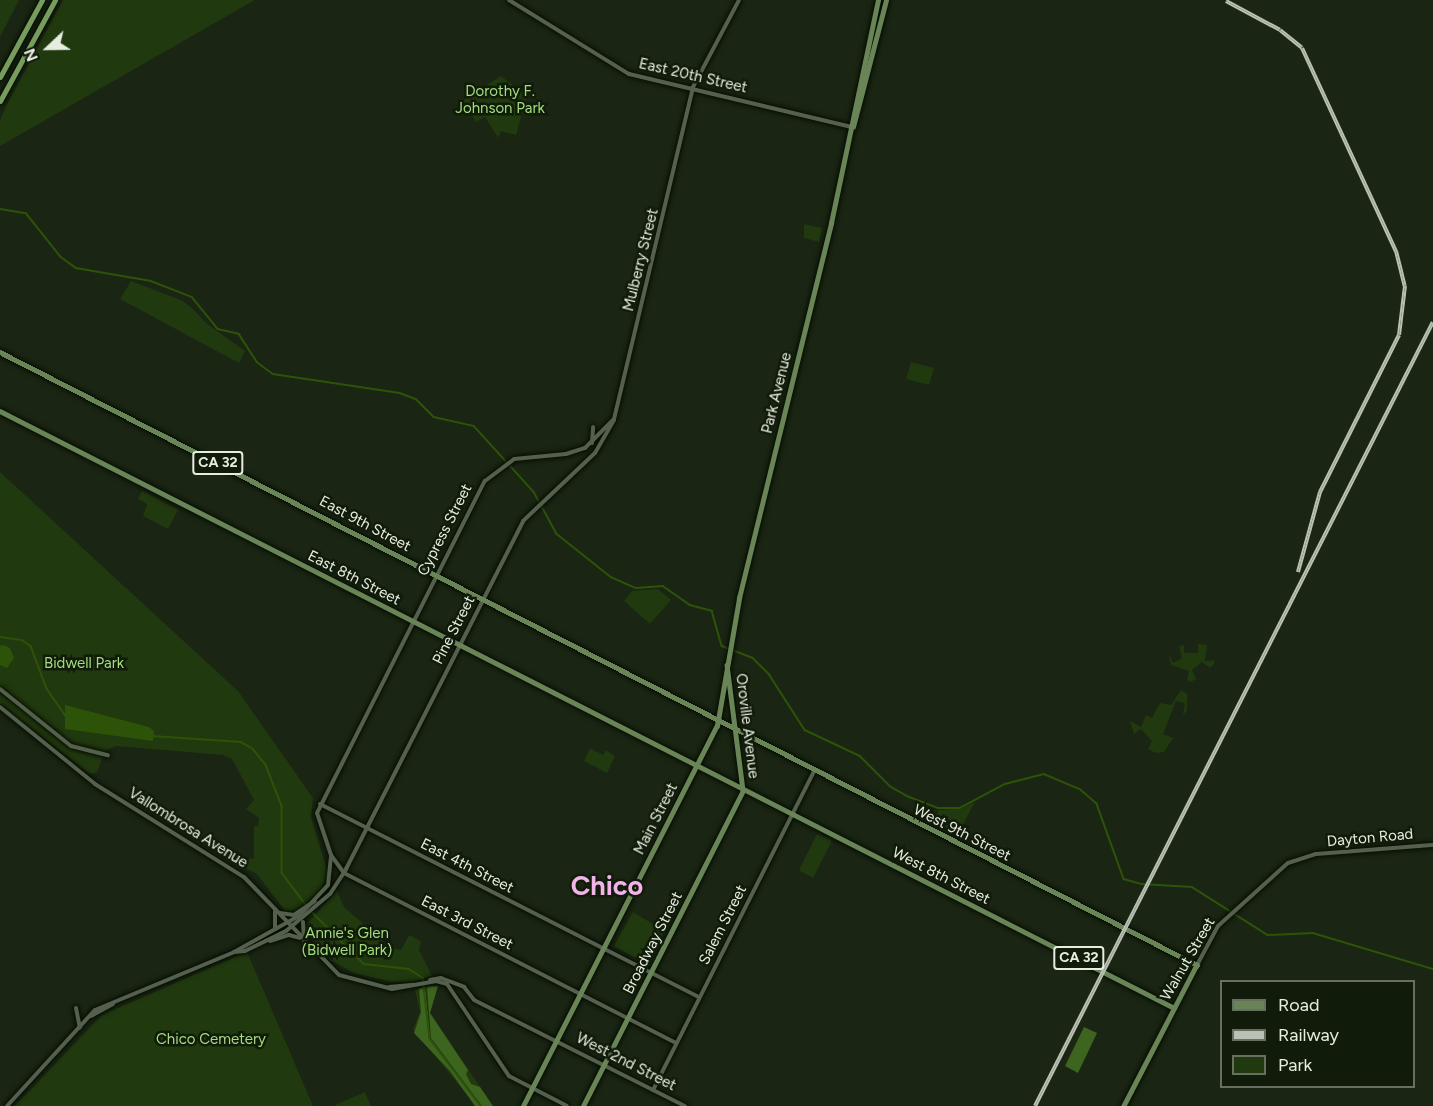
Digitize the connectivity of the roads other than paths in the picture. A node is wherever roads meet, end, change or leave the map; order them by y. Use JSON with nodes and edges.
{"nodes":[{"id":1,"x":42,"y":0,"type":"edge"},
{"id":2,"x":55,"y":0,"type":"edge"},
{"id":3,"x":509,"y":0,"type":"edge"},
{"id":4,"x":739,"y":0,"type":"edge"},
{"id":5,"x":878,"y":0,"type":"edge"},
{"id":6,"x":886,"y":0,"type":"edge"},
{"id":7,"x":0,"y":77,"type":"edge"},
{"id":8,"x":693,"y":87,"type":"junction"},
{"id":9,"x":0,"y":101,"type":"edge"},
{"id":10,"x":853,"y":127,"type":"junction"},
{"id":11,"x":0,"y":352,"type":"edge"},
{"id":12,"x":0,"y":411,"type":"edge"},
{"id":13,"x":614,"y":419,"type":"junction"},
{"id":14,"x":593,"y":427,"type":"dead end"},
{"id":15,"x":602,"y":434,"type":"joint"},
{"id":16,"x":592,"y":443,"type":"junction"},
{"id":17,"x":436,"y":575,"type":"junction"},
{"id":18,"x":484,"y":599,"type":"junction"},
{"id":19,"x":412,"y":622,"type":"junction"},
{"id":20,"x":460,"y":645,"type":"junction"},
{"id":21,"x":727,"y":665,"type":"junction"},
{"id":22,"x":0,"y":689,"type":"edge"},
{"id":23,"x":0,"y":707,"type":"edge"},
{"id":24,"x":718,"y":719,"type":"junction"},
{"id":25,"x":736,"y":731,"type":"junction"},
{"id":26,"x":108,"y":755,"type":"dead end"},
{"id":27,"x":697,"y":765,"type":"junction"},
{"id":28,"x":814,"y":771,"type":"junction"},
{"id":29,"x":741,"y":775,"type":"junction"},
{"id":30,"x":728,"y":780,"type":"junction"},
{"id":31,"x":743,"y":790,"type":"junction"},
{"id":32,"x":320,"y":804,"type":"junction"},
{"id":33,"x":792,"y":814,"type":"junction"},
{"id":34,"x":367,"y":828,"type":"junction"},
{"id":35,"x":1433,"y":845,"type":"edge"},
{"id":36,"x":331,"y":855,"type":"junction"},
{"id":37,"x":1308,"y":856,"type":"joint"},
{"id":38,"x":344,"y":873,"type":"junction"},
{"id":39,"x":276,"y":911,"type":"junction"},
{"id":40,"x":306,"y":912,"type":"junction"},
{"id":41,"x":303,"y":921,"type":"junction"},
{"id":42,"x":288,"y":924,"type":"junction"},
{"id":43,"x":292,"y":928,"type":"junction"},
{"id":44,"x":274,"y":931,"type":"junction"},
{"id":45,"x":302,"y":940,"type":"junction"},
{"id":46,"x":266,"y":941,"type":"junction"},
{"id":47,"x":604,"y":949,"type":"junction"},
{"id":48,"x":234,"y":952,"type":"junction"},
{"id":49,"x":1197,"y":965,"type":"junction"},
{"id":50,"x":652,"y":973,"type":"junction"},
{"id":51,"x":430,"y":981,"type":"junction"},
{"id":52,"x":458,"y":987,"type":"junction"},
{"id":53,"x":454,"y":992,"type":"junction"},
{"id":54,"x":581,"y":993,"type":"junction"},
{"id":55,"x":468,"y":994,"type":"junction"},
{"id":56,"x":699,"y":997,"type":"junction"},
{"id":57,"x":458,"y":1000,"type":"junction"},
{"id":58,"x":76,"y":1008,"type":"dead end"},
{"id":59,"x":1174,"y":1008,"type":"junction"},
{"id":60,"x":629,"y":1018,"type":"junction"},
{"id":61,"x":80,"y":1028,"type":"junction"},
{"id":62,"x":556,"y":1040,"type":"junction"},
{"id":63,"x":676,"y":1042,"type":"junction"},
{"id":64,"x":604,"y":1065,"type":"junction"},
{"id":65,"x":532,"y":1089,"type":"junction"},
{"id":66,"x":653,"y":1090,"type":"junction"},
{"id":67,"x":7,"y":1106,"type":"edge"},
{"id":68,"x":523,"y":1106,"type":"edge"},
{"id":69,"x":567,"y":1106,"type":"edge"},
{"id":70,"x":583,"y":1106,"type":"edge"},
{"id":71,"x":685,"y":1106,"type":"edge"},
{"id":72,"x":1124,"y":1106,"type":"edge"}],
"edges":[{"from":1,"to":7,"type":"highway"},
{"from":2,"to":9,"type":"highway"},
{"from":3,"to":8,"type":"street","name":"East 20th Street"},
{"from":4,"to":8,"type":"street","name":"Mulberry Street"},
{"from":5,"to":10,"type":"main road","name":"Park Avenue"},
{"from":6,"to":10,"type":"main road","name":"Park Avenue"},
{"from":8,"to":10,"type":"street","name":"East 20th Street"},
{"from":8,"to":13,"type":"street","name":"Mulberry Street"},
{"from":10,"to":21,"type":"main road","name":"Park Avenue"},
{"from":11,"to":17,"type":"main road","name":"East 9th Street","number":"CA 32"},
{"from":12,"to":19,"type":"main road","name":"East 8th Street","number":"CA 32"},
{"from":13,"to":15,"type":"street","name":"Mulberry Street"},
{"from":13,"to":18,"type":"street","name":"Pine Street"},
{"from":14,"to":16,"type":"street"},
{"from":15,"to":16,"type":"street","name":"Cypress Street"},
{"from":16,"to":17,"type":"street","name":"Cypress Street"},
{"from":17,"to":18,"type":"main road","name":"East 9th Street","number":"CA 32"},
{"from":17,"to":19,"type":"street","name":"Cypress Street"},
{"from":18,"to":20,"type":"street","name":"Pine Street"},
{"from":18,"to":24,"type":"main road","name":"East 9th Street","number":"CA 32"},
{"from":19,"to":20,"type":"main road","name":"East 8th Street","number":"CA 32"},
{"from":19,"to":32,"type":"street","name":"Cypress Street"},
{"from":20,"to":27,"type":"main road","name":"East 8th Street","number":"CA 32"},
{"from":20,"to":34,"type":"street","name":"Pine Street"},
{"from":21,"to":24,"type":"main road","name":"Main Street"},
{"from":21,"to":25,"type":"main road","name":"Oroville Avenue"},
{"from":22,"to":26,"type":"street"},
{"from":23,"to":39,"type":"street","name":"Vallombrosa Avenue"},
{"from":24,"to":25,"type":"main road","name":"West 9th Street","number":"CA 32"},
{"from":24,"to":27,"type":"main road","name":"Main Street"},
{"from":25,"to":28,"type":"main road","name":"West 9th Street","number":"CA 32"},
{"from":25,"to":29,"type":"main road","name":"Oroville Avenue"},
{"from":27,"to":30,"type":"main road","name":"West 8th Street","number":"CA 32"},
{"from":27,"to":47,"type":"main road","name":"Main Street"},
{"from":28,"to":33,"type":"street","name":"Salem Street"},
{"from":28,"to":49,"type":"main road","name":"West 9th Street","number":"CA 32"},
{"from":29,"to":30,"type":"main road"},
{"from":29,"to":31,"type":"main road","name":"Oroville Avenue"},
{"from":30,"to":31,"type":"main road","name":"West 8th Street","number":"CA 32"},
{"from":31,"to":33,"type":"main road","name":"West 8th Street","number":"CA 32"},
{"from":31,"to":50,"type":"main road","name":"Broadway Street"},
{"from":32,"to":34,"type":"street","name":"East 4th Street"},
{"from":32,"to":36,"type":"street"},
{"from":33,"to":56,"type":"street","name":"Salem Street"},
{"from":33,"to":59,"type":"main road","name":"West 8th Street","number":"CA 32"},
{"from":34,"to":38,"type":"street","name":"Pine Street"},
{"from":34,"to":47,"type":"street","name":"East 4th Street"},
{"from":35,"to":37,"type":"street","name":"Dayton Road"},
{"from":36,"to":38,"type":"street"},
{"from":36,"to":40,"type":"street"},
{"from":37,"to":49,"type":"street","name":"Walnut Street"},
{"from":38,"to":40,"type":"street","name":"Pine Street"},
{"from":38,"to":54,"type":"street","name":"East 3rd Street"},
{"from":39,"to":40,"type":"street"},
{"from":39,"to":42,"type":"street","name":"Vallombrosa Avenue"},
{"from":39,"to":44,"type":"street"},
{"from":40,"to":41,"type":"street"},
{"from":40,"to":42,"type":"street"},
{"from":41,"to":43,"type":"street"},
{"from":41,"to":45,"type":"street"},
{"from":42,"to":43,"type":"street","name":"Vallombrosa Avenue"},
{"from":42,"to":44,"type":"street"},
{"from":43,"to":45,"type":"street","name":"Vallombrosa Avenue"},
{"from":43,"to":46,"type":"street"},
{"from":44,"to":48,"type":"street"},
{"from":45,"to":46,"type":"street"},
{"from":45,"to":51,"type":"street","name":"Vallombrosa Avenue"},
{"from":46,"to":48,"type":"street"},
{"from":47,"to":50,"type":"street","name":"East 4th Street"},
{"from":47,"to":54,"type":"main road","name":"Main Street"},
{"from":48,"to":61,"type":"street"},
{"from":49,"to":59,"type":"main road","name":"Walnut Street"},
{"from":50,"to":56,"type":"street","name":"East 4th Street"},
{"from":50,"to":60,"type":"main road","name":"Broadway Street"},
{"from":51,"to":52,"type":"street"},
{"from":51,"to":53,"type":"street"},
{"from":52,"to":53,"type":"street"},
{"from":52,"to":55,"type":"street"},
{"from":53,"to":57,"type":"street"},
{"from":54,"to":60,"type":"street","name":"East 3rd Street"},
{"from":54,"to":62,"type":"main road","name":"Main Street"},
{"from":55,"to":57,"type":"street"},
{"from":55,"to":62,"type":"street","name":"West 2nd Street"},
{"from":56,"to":63,"type":"street","name":"Salem Street"},
{"from":57,"to":65,"type":"street"},
{"from":58,"to":61,"type":"street"},
{"from":59,"to":72,"type":"main road","name":"Walnut Street"},
{"from":60,"to":63,"type":"street","name":"East 3rd Street"},
{"from":60,"to":64,"type":"main road","name":"Broadway Street"},
{"from":61,"to":67,"type":"street"},
{"from":62,"to":64,"type":"street","name":"West 2nd Street"},
{"from":62,"to":65,"type":"main road","name":"Main Street"},
{"from":63,"to":66,"type":"street","name":"Salem Street"},
{"from":64,"to":66,"type":"street","name":"West 2nd Street"},
{"from":64,"to":70,"type":"main road","name":"Broadway Street"},
{"from":65,"to":68,"type":"main road","name":"Main Street"},
{"from":65,"to":69,"type":"street"},
{"from":66,"to":71,"type":"street","name":"West 2nd Street"}]}
